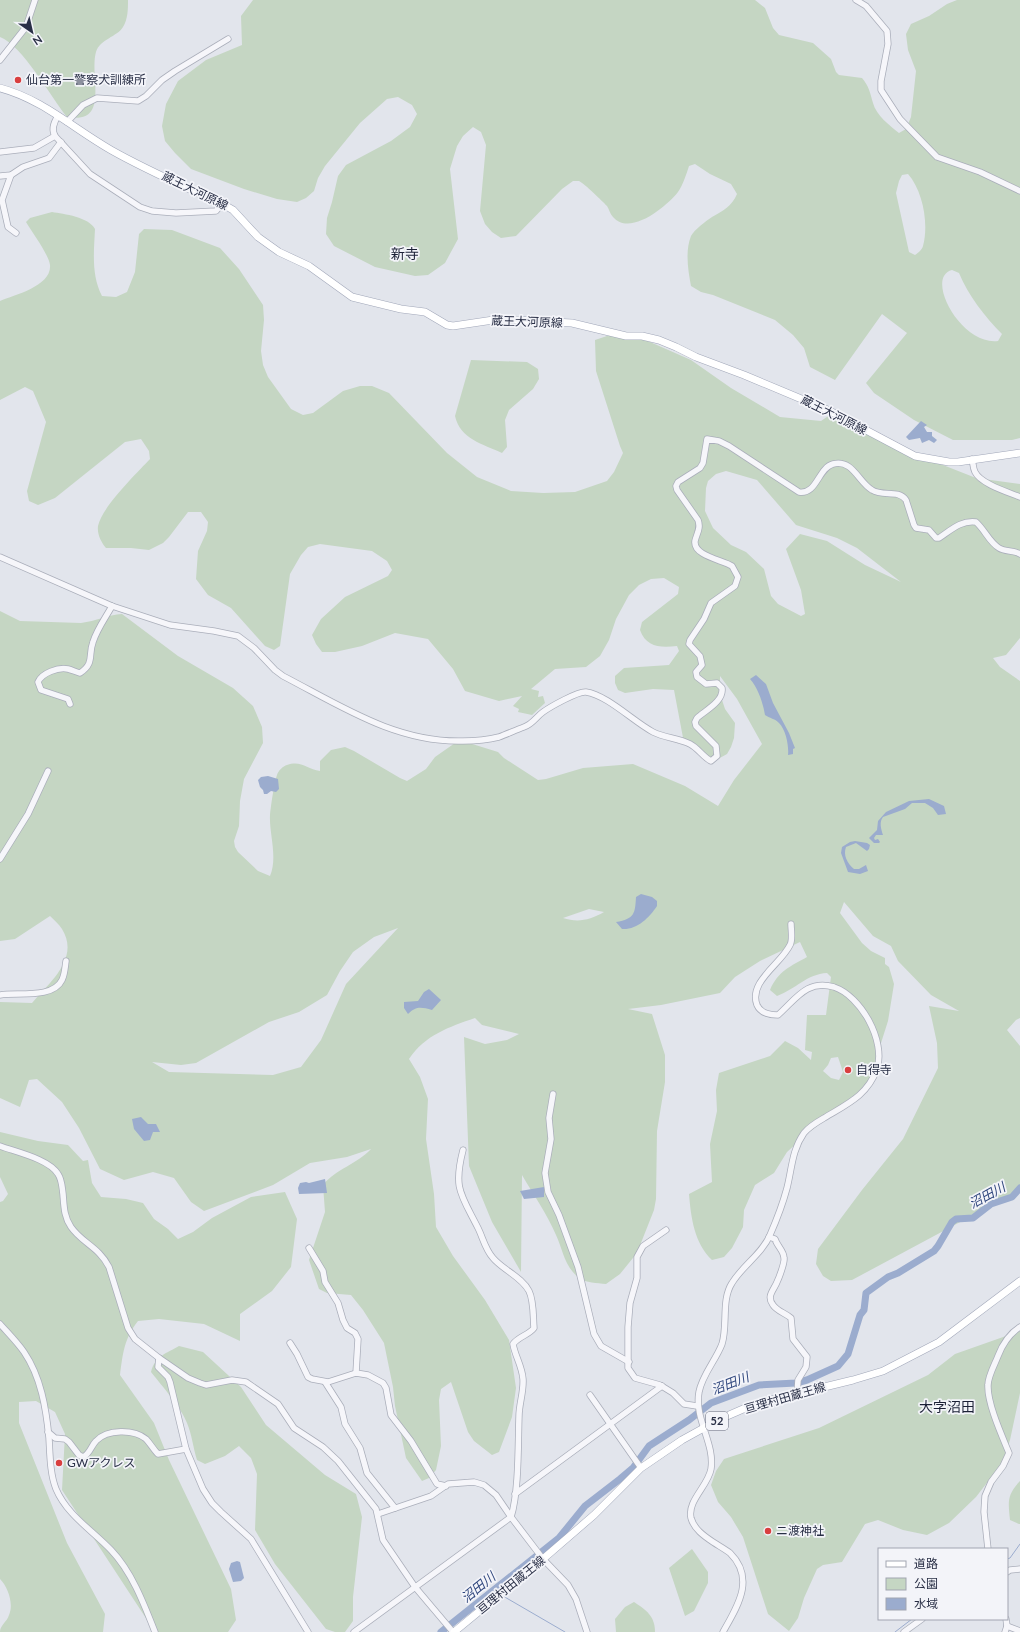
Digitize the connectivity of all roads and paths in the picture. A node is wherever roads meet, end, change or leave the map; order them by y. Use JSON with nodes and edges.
{"nodes":[{"id":1,"x":35,"y":0,"type":"edge"},
{"id":2,"x":856,"y":0,"type":"edge"},
{"id":3,"x":228,"y":39,"type":"dead end"},
{"id":4,"x":0,"y":60,"type":"edge"},
{"id":5,"x":0,"y":88,"type":"edge"},
{"id":6,"x":58,"y":116,"type":"junction"},
{"id":7,"x":67,"y":122,"type":"junction"},
{"id":8,"x":54,"y":133,"type":"junction"},
{"id":9,"x":61,"y":142,"type":"junction"},
{"id":10,"x":0,"y":152,"type":"edge"},
{"id":11,"x":11,"y":175,"type":"junction"},
{"id":12,"x":0,"y":176,"type":"edge"},
{"id":13,"x":1020,"y":191,"type":"edge"},
{"id":14,"x":222,"y":204,"type":"junction"},
{"id":15,"x":16,"y":233,"type":"dead end"},
{"id":16,"x":1020,"y":453,"type":"edge"},
{"id":17,"x":972,"y":459,"type":"junction"},
{"id":18,"x":1020,"y":497,"type":"edge"},
{"id":19,"x":1020,"y":554,"type":"edge"},
{"id":20,"x":0,"y":557,"type":"edge"},
{"id":21,"x":112,"y":606,"type":"junction"},
{"id":22,"x":70,"y":704,"type":"dead end"},
{"id":23,"x":48,"y":771,"type":"dead end"},
{"id":24,"x":0,"y":859,"type":"edge"},
{"id":25,"x":791,"y":924,"type":"dead end"},
{"id":26,"x":66,"y":961,"type":"dead end"},
{"id":27,"x":0,"y":995,"type":"edge"},
{"id":28,"x":553,"y":1094,"type":"dead end"},
{"id":29,"x":0,"y":1146,"type":"edge"},
{"id":30,"x":463,"y":1150,"type":"dead end"},
{"id":31,"x":666,"y":1230,"type":"dead end"},
{"id":32,"x":769,"y":1238,"type":"junction"},
{"id":33,"x":309,"y":1248,"type":"dead end"},
{"id":34,"x":1020,"y":1281,"type":"edge"},
{"id":35,"x":0,"y":1324,"type":"edge"},
{"id":36,"x":1020,"y":1327,"type":"edge"},
{"id":37,"x":290,"y":1343,"type":"dead end"},
{"id":38,"x":159,"y":1358,"type":"junction"},
{"id":39,"x":629,"y":1362,"type":"junction"},
{"id":40,"x":356,"y":1372,"type":"junction"},
{"id":41,"x":325,"y":1382,"type":"junction"},
{"id":42,"x":662,"y":1386,"type":"junction"},
{"id":43,"x":797,"y":1394,"type":"junction"},
{"id":44,"x":590,"y":1395,"type":"dead end"},
{"id":45,"x":698,"y":1406,"type":"junction"},
{"id":46,"x":610,"y":1424,"type":"junction"},
{"id":47,"x":704,"y":1428,"type":"junction"},
{"id":48,"x":48,"y":1432,"type":"junction"},
{"id":49,"x":186,"y":1449,"type":"junction"},
{"id":50,"x":641,"y":1468,"type":"junction"},
{"id":51,"x":446,"y":1486,"type":"junction"},
{"id":52,"x":515,"y":1494,"type":"junction"},
{"id":53,"x":395,"y":1508,"type":"junction"},
{"id":54,"x":378,"y":1514,"type":"junction"},
{"id":55,"x":510,"y":1517,"type":"junction"},
{"id":56,"x":988,"y":1548,"type":"edge"},
{"id":57,"x":543,"y":1559,"type":"junction"},
{"id":58,"x":1020,"y":1569,"type":"edge"},
{"id":59,"x":1008,"y":1571,"type":"edge"},
{"id":60,"x":415,"y":1587,"type":"junction"},
{"id":61,"x":921,"y":1620,"type":"edge"},
{"id":62,"x":1006,"y":1629,"type":"edge"},
{"id":63,"x":1020,"y":1631,"type":"edge"},
{"id":64,"x":155,"y":1632,"type":"edge"},
{"id":65,"x":308,"y":1632,"type":"edge"},
{"id":66,"x":354,"y":1632,"type":"edge"},
{"id":67,"x":453,"y":1632,"type":"edge"},
{"id":68,"x":587,"y":1632,"type":"edge"},
{"id":69,"x":723,"y":1632,"type":"edge"},
{"id":70,"x":904,"y":1632,"type":"edge"}],
"edges":[{"from":1,"to":4,"type":"street"},
{"from":2,"to":13,"type":"street"},
{"from":3,"to":7,"type":"street"},
{"from":5,"to":6,"type":"main road","name":"蔵王大河原線"},
{"from":6,"to":7,"type":"main road","name":"蔵王大河原線"},
{"from":6,"to":8,"type":"street"},
{"from":7,"to":14,"type":"main road","name":"蔵王大河原線"},
{"from":8,"to":9,"type":"street"},
{"from":8,"to":10,"type":"street"},
{"from":9,"to":11,"type":"street"},
{"from":9,"to":14,"type":"street"},
{"from":11,"to":12,"type":"street"},
{"from":11,"to":15,"type":"street"},
{"from":14,"to":17,"type":"main road","name":"蔵王大河原線"},
{"from":16,"to":17,"type":"main road","name":"蔵王大河原線"},
{"from":17,"to":18,"type":"street"},
{"from":19,"to":21,"type":"street"},
{"from":20,"to":21,"type":"street"},
{"from":21,"to":22,"type":"street"},
{"from":23,"to":24,"type":"street"},
{"from":25,"to":32,"type":"street"},
{"from":26,"to":27,"type":"street"},
{"from":28,"to":39,"type":"street"},
{"from":29,"to":38,"type":"street"},
{"from":30,"to":52,"type":"street"},
{"from":31,"to":39,"type":"street"},
{"from":32,"to":43,"type":"street"},
{"from":32,"to":45,"type":"street"},
{"from":33,"to":40,"type":"street"},
{"from":34,"to":43,"type":"main road","name":"亘理村田蔵王線","number":"52"},
{"from":35,"to":48,"type":"street"},
{"from":36,"to":56,"type":"street"},
{"from":37,"to":41,"type":"street"},
{"from":38,"to":49,"type":"street"},
{"from":38,"to":54,"type":"street"},
{"from":39,"to":42,"type":"street"},
{"from":40,"to":41,"type":"street"},
{"from":40,"to":51,"type":"street"},
{"from":41,"to":53,"type":"street"},
{"from":42,"to":45,"type":"street"},
{"from":42,"to":46,"type":"street"},
{"from":43,"to":47,"type":"main road","name":"亘理村田蔵王線","number":"52"},
{"from":44,"to":46,"type":"street"},
{"from":45,"to":47,"type":"street"},
{"from":46,"to":50,"type":"street"},
{"from":46,"to":52,"type":"street"},
{"from":47,"to":50,"type":"main road","name":"亘理村田蔵王線","number":"52"},
{"from":47,"to":69,"type":"street"},
{"from":48,"to":49,"type":"street"},
{"from":48,"to":64,"type":"street"},
{"from":49,"to":65,"type":"street"},
{"from":50,"to":57,"type":"main road","name":"亘理村田蔵王線","number":"52"},
{"from":51,"to":53,"type":"street"},
{"from":51,"to":55,"type":"street"},
{"from":52,"to":55,"type":"street"},
{"from":53,"to":54,"type":"street"},
{"from":54,"to":60,"type":"street"},
{"from":55,"to":57,"type":"street"},
{"from":55,"to":60,"type":"street"},
{"from":57,"to":67,"type":"main road","name":"亘理村田蔵王線","number":"52"},
{"from":57,"to":68,"type":"street"},
{"from":58,"to":59,"type":"street"},
{"from":60,"to":66,"type":"street"},
{"from":60,"to":67,"type":"street"},
{"from":61,"to":70,"type":"street"},
{"from":62,"to":63,"type":"street"}]}
